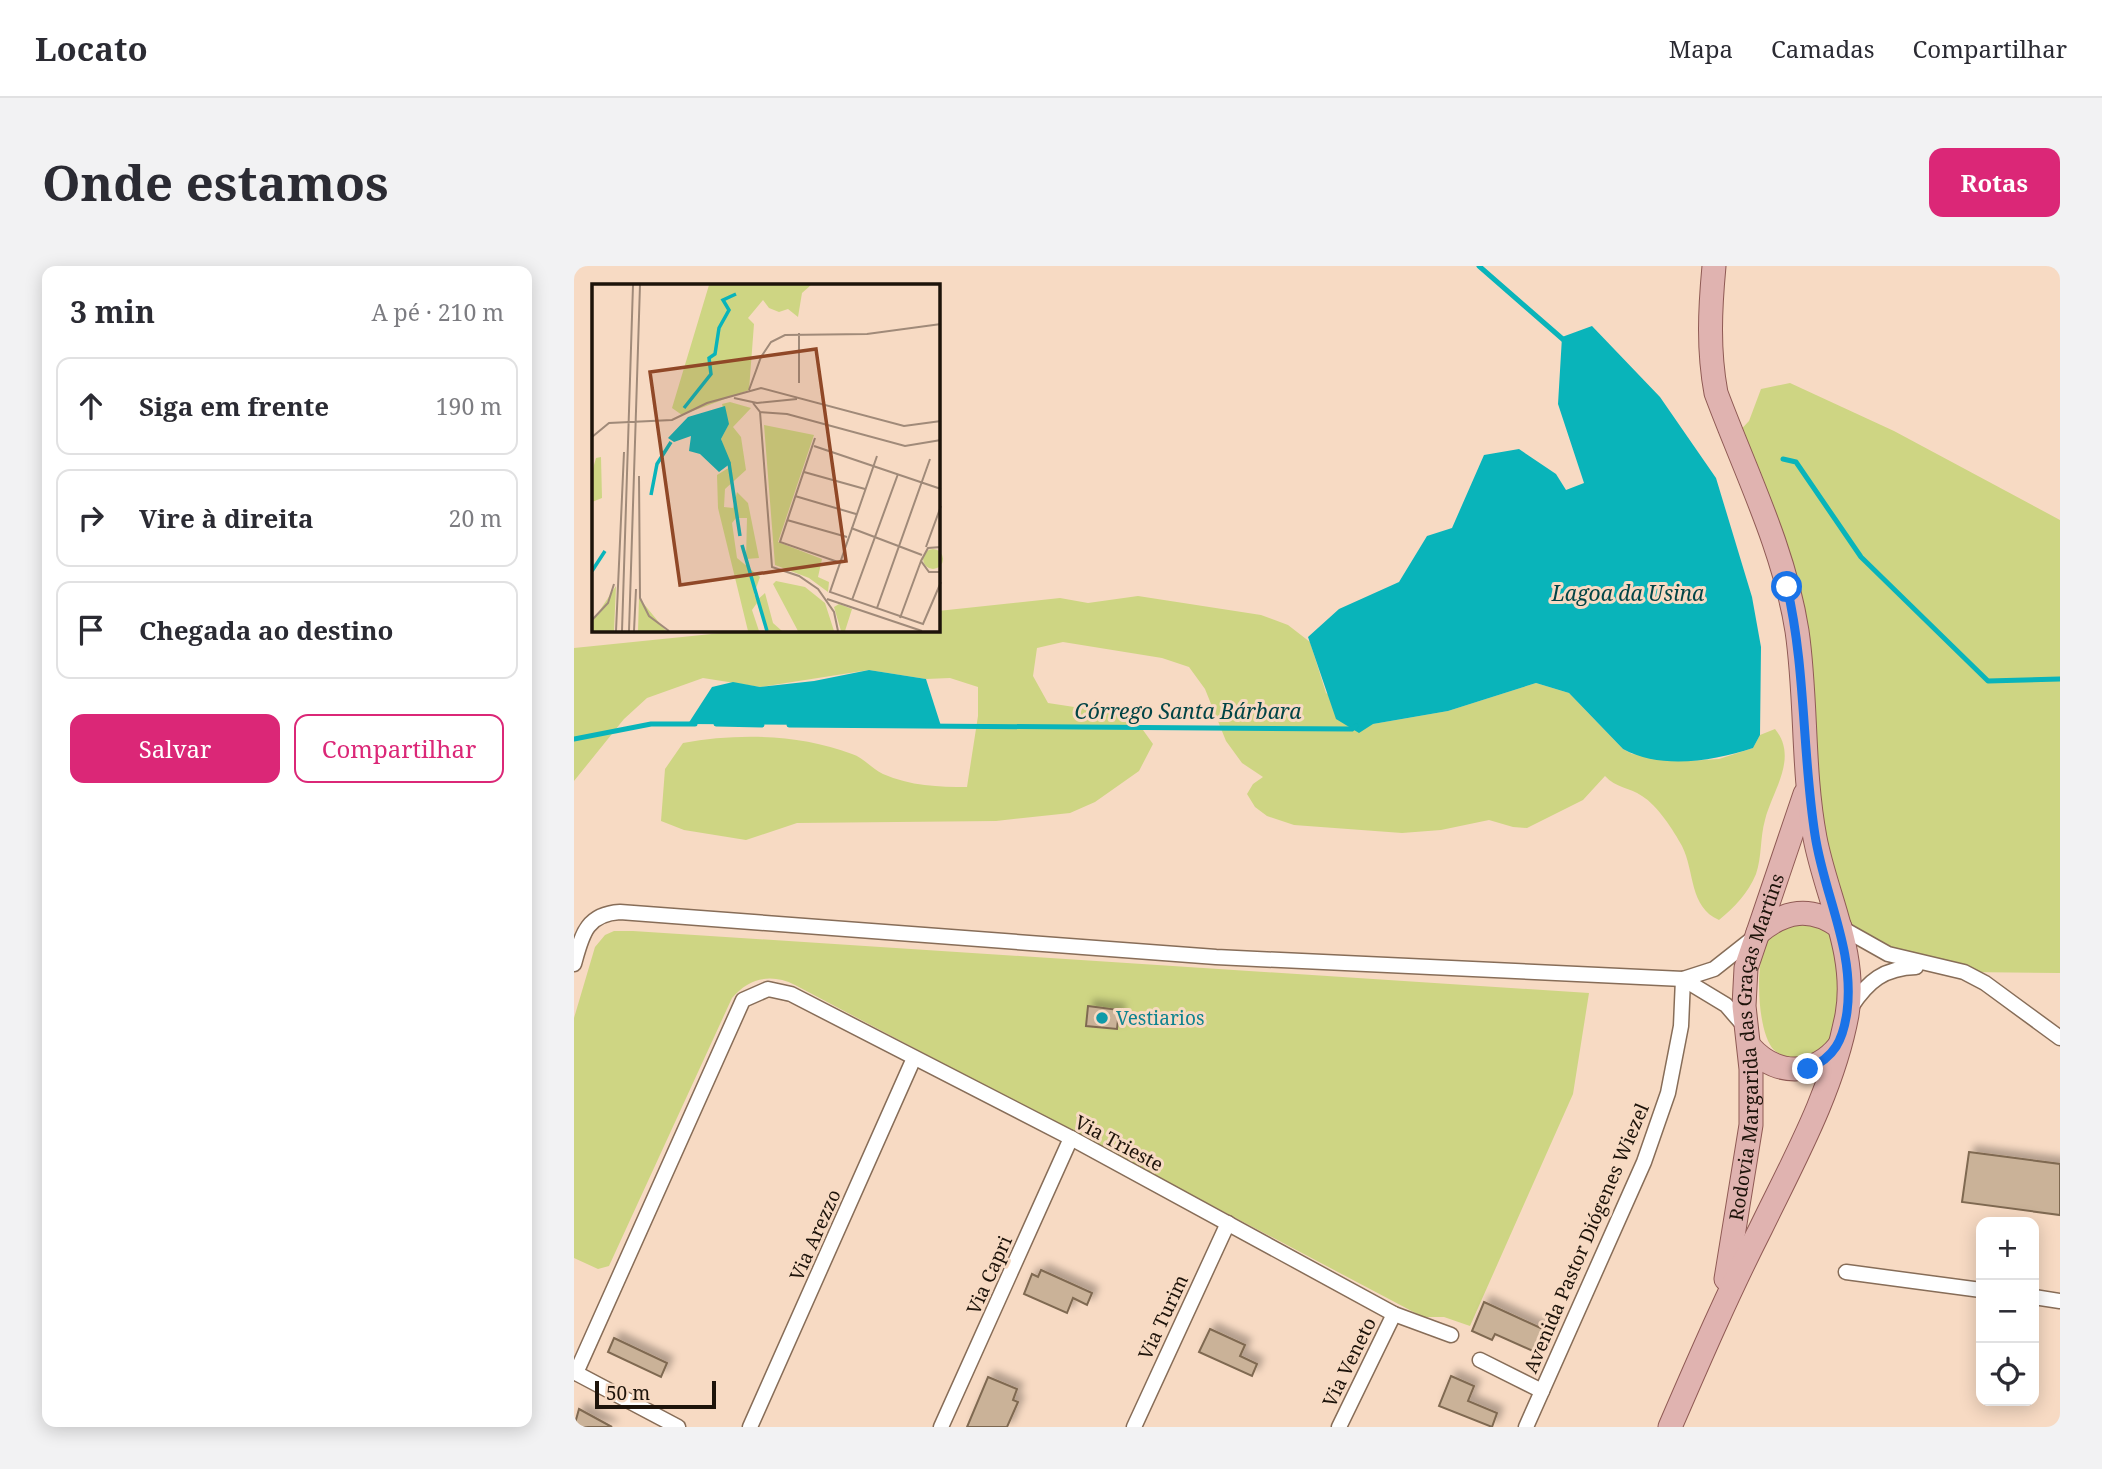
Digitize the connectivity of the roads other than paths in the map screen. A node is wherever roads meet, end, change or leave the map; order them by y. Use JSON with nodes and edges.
{"nodes":[{"id":1,"x":1714,"y":266,"type":"edge"},
{"id":2,"x":1719,"y":266,"type":"edge"},
{"id":3,"x":1710,"y":316,"type":"junction"},
{"id":4,"x":1808,"y":785,"type":"junction"},
{"id":5,"x":1840,"y":927,"type":"junction"},
{"id":6,"x":1758,"y":933,"type":"junction"},
{"id":7,"x":574,"y":964,"type":"edge"},
{"id":8,"x":1931,"y":967,"type":"junction"},
{"id":9,"x":1683,"y":979,"type":"junction"},
{"id":10,"x":1847,"y":1013,"type":"junction"},
{"id":11,"x":1748,"y":1038,"type":"junction"},
{"id":12,"x":2060,"y":1038,"type":"edge"},
{"id":13,"x":1839,"y":1045,"type":"junction"},
{"id":14,"x":914,"y":1058,"type":"junction"},
{"id":15,"x":1071,"y":1138,"type":"junction"},
{"id":16,"x":1227,"y":1223,"type":"junction"},
{"id":17,"x":1846,"y":1272,"type":"dead end"},
{"id":18,"x":1976,"y":1289,"type":"edge"},
{"id":19,"x":2039,"y":1298,"type":"edge"},
{"id":20,"x":2060,"y":1301,"type":"edge"},
{"id":21,"x":1719,"y":1313,"type":"junction"},
{"id":22,"x":1394,"y":1314,"type":"junction"},
{"id":23,"x":1451,"y":1335,"type":"dead end"},
{"id":24,"x":1480,"y":1360,"type":"dead end"},
{"id":25,"x":575,"y":1372,"type":"edge"},
{"id":26,"x":1542,"y":1391,"type":"junction"},
{"id":27,"x":678,"y":1427,"type":"edge"},
{"id":28,"x":750,"y":1427,"type":"edge"},
{"id":29,"x":941,"y":1427,"type":"edge"},
{"id":30,"x":1133,"y":1427,"type":"edge"},
{"id":31,"x":1339,"y":1427,"type":"edge"},
{"id":32,"x":1526,"y":1427,"type":"edge"},
{"id":33,"x":1670,"y":1427,"type":"edge"}],
"edges":[{"from":1,"to":3,"type":"main road","name":"Rodovia Margarida das Graças Martins"},
{"from":2,"to":3,"type":"main road","name":"Rodovia Margarida das Graças Martins"},
{"from":3,"to":4,"type":"main road","name":"Rodovia Margarida das Graças Martins"},
{"from":4,"to":5,"type":"main road","name":"Rodovia Margarida das Graças Martins"},
{"from":4,"to":6,"type":"main road","name":"Rodovia Margarida das Graças Martins"},
{"from":5,"to":6,"type":"main road"},
{"from":5,"to":8,"type":"street"},
{"from":5,"to":10,"type":"main road","name":"Rodovia Margarida das Graças Martins"},
{"from":6,"to":9,"type":"street"},
{"from":6,"to":11,"type":"main road","name":"Rodovia Margarida das Graças Martins"},
{"from":7,"to":9,"type":"street"},
{"from":8,"to":10,"type":"street"},
{"from":8,"to":12,"type":"street"},
{"from":9,"to":11,"type":"street"},
{"from":9,"to":26,"type":"street","name":"Avenida Pastor Diógenes Wiezel"},
{"from":10,"to":13,"type":"main road","name":"Rodovia Margarida das Graças Martins"},
{"from":11,"to":13,"type":"main road"},
{"from":11,"to":21,"type":"main road","name":"Rodovia Margarida das Graças Martins"},
{"from":13,"to":21,"type":"main road","name":"Rodovia Margarida das Graças Martins"},
{"from":14,"to":15,"type":"street","name":"Via Trieste"},
{"from":14,"to":25,"type":"street","name":"Via Trieste"},
{"from":14,"to":28,"type":"street","name":"Via Arezzo"},
{"from":15,"to":16,"type":"street","name":"Via Trieste"},
{"from":15,"to":29,"type":"street","name":"Via Capri"},
{"from":16,"to":22,"type":"street","name":"Via Trieste"},
{"from":16,"to":30,"type":"street","name":"Via Turim"},
{"from":17,"to":18,"type":"street"},
{"from":19,"to":20,"type":"street"},
{"from":21,"to":33,"type":"main road","name":"Rodovia Margarida das Graças Martins"},
{"from":22,"to":23,"type":"street","name":"Via Trieste"},
{"from":22,"to":31,"type":"street","name":"Via Veneto"},
{"from":24,"to":26,"type":"street"},
{"from":25,"to":27,"type":"street"},
{"from":26,"to":32,"type":"street","name":"Avenida Pastor Diógenes Wiezel"}]}
